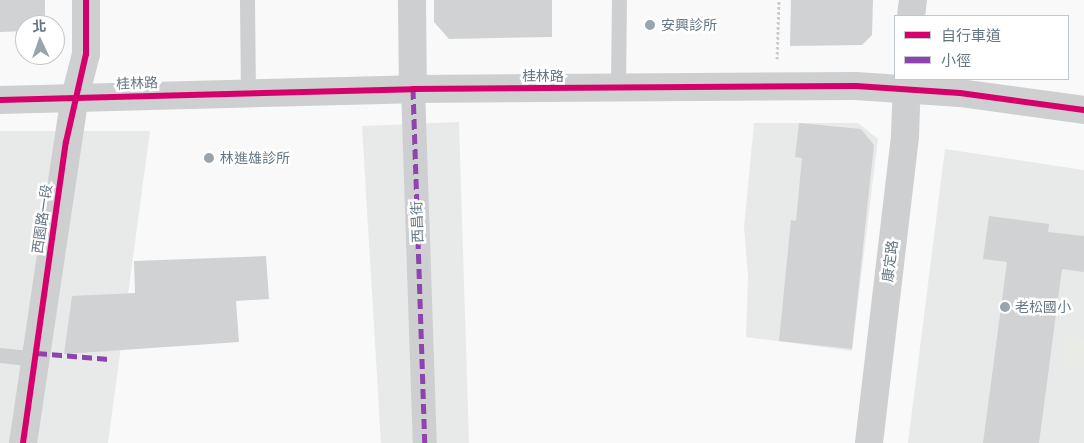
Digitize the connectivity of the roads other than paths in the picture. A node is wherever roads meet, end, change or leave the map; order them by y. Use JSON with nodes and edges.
{"nodes":[{"id":1,"x":86,"y":0,"type":"edge"},
{"id":2,"x":247,"y":0,"type":"edge"},
{"id":3,"x":412,"y":0,"type":"edge"},
{"id":4,"x":619,"y":0,"type":"edge"},
{"id":5,"x":913,"y":0,"type":"edge"},
{"id":6,"x":911,"y":15,"type":"edge"},
{"id":7,"x":907,"y":83,"type":"edge"},
{"id":8,"x":413,"y":88,"type":"junction"},
{"id":9,"x":618,"y":89,"type":"junction"},
{"id":10,"x":248,"y":92,"type":"junction"},
{"id":11,"x":75,"y":97,"type":"junction"},
{"id":12,"x":0,"y":100,"type":"edge"},
{"id":13,"x":1084,"y":110,"type":"edge"},
{"id":14,"x":0,"y":355,"type":"edge"},
{"id":15,"x":36,"y":359,"type":"junction"},
{"id":16,"x":22,"y":443,"type":"edge"},
{"id":17,"x":425,"y":443,"type":"edge"},
{"id":18,"x":869,"y":443,"type":"edge"}],
"edges":[{"from":1,"to":11,"type":"street","name":"西園路一段"},
{"from":2,"to":10,"type":"lane"},
{"from":3,"to":8,"type":"street","name":"西昌街"},
{"from":4,"to":9,"type":"lane"},
{"from":5,"to":6,"type":"street"},
{"from":7,"to":9,"type":"street","name":"桂林路"},
{"from":7,"to":13,"type":"street","name":"桂林路"},
{"from":7,"to":18,"type":"street","name":"康定路"},
{"from":8,"to":9,"type":"street","name":"桂林路"},
{"from":8,"to":10,"type":"street","name":"桂林路"},
{"from":8,"to":17,"type":"street","name":"西昌街"},
{"from":10,"to":11,"type":"street","name":"桂林路"},
{"from":11,"to":12,"type":"street","name":"桂林路"},
{"from":11,"to":15,"type":"street","name":"西園路一段"},
{"from":14,"to":15,"type":"lane"},
{"from":15,"to":16,"type":"street","name":"西園路一段"}]}
